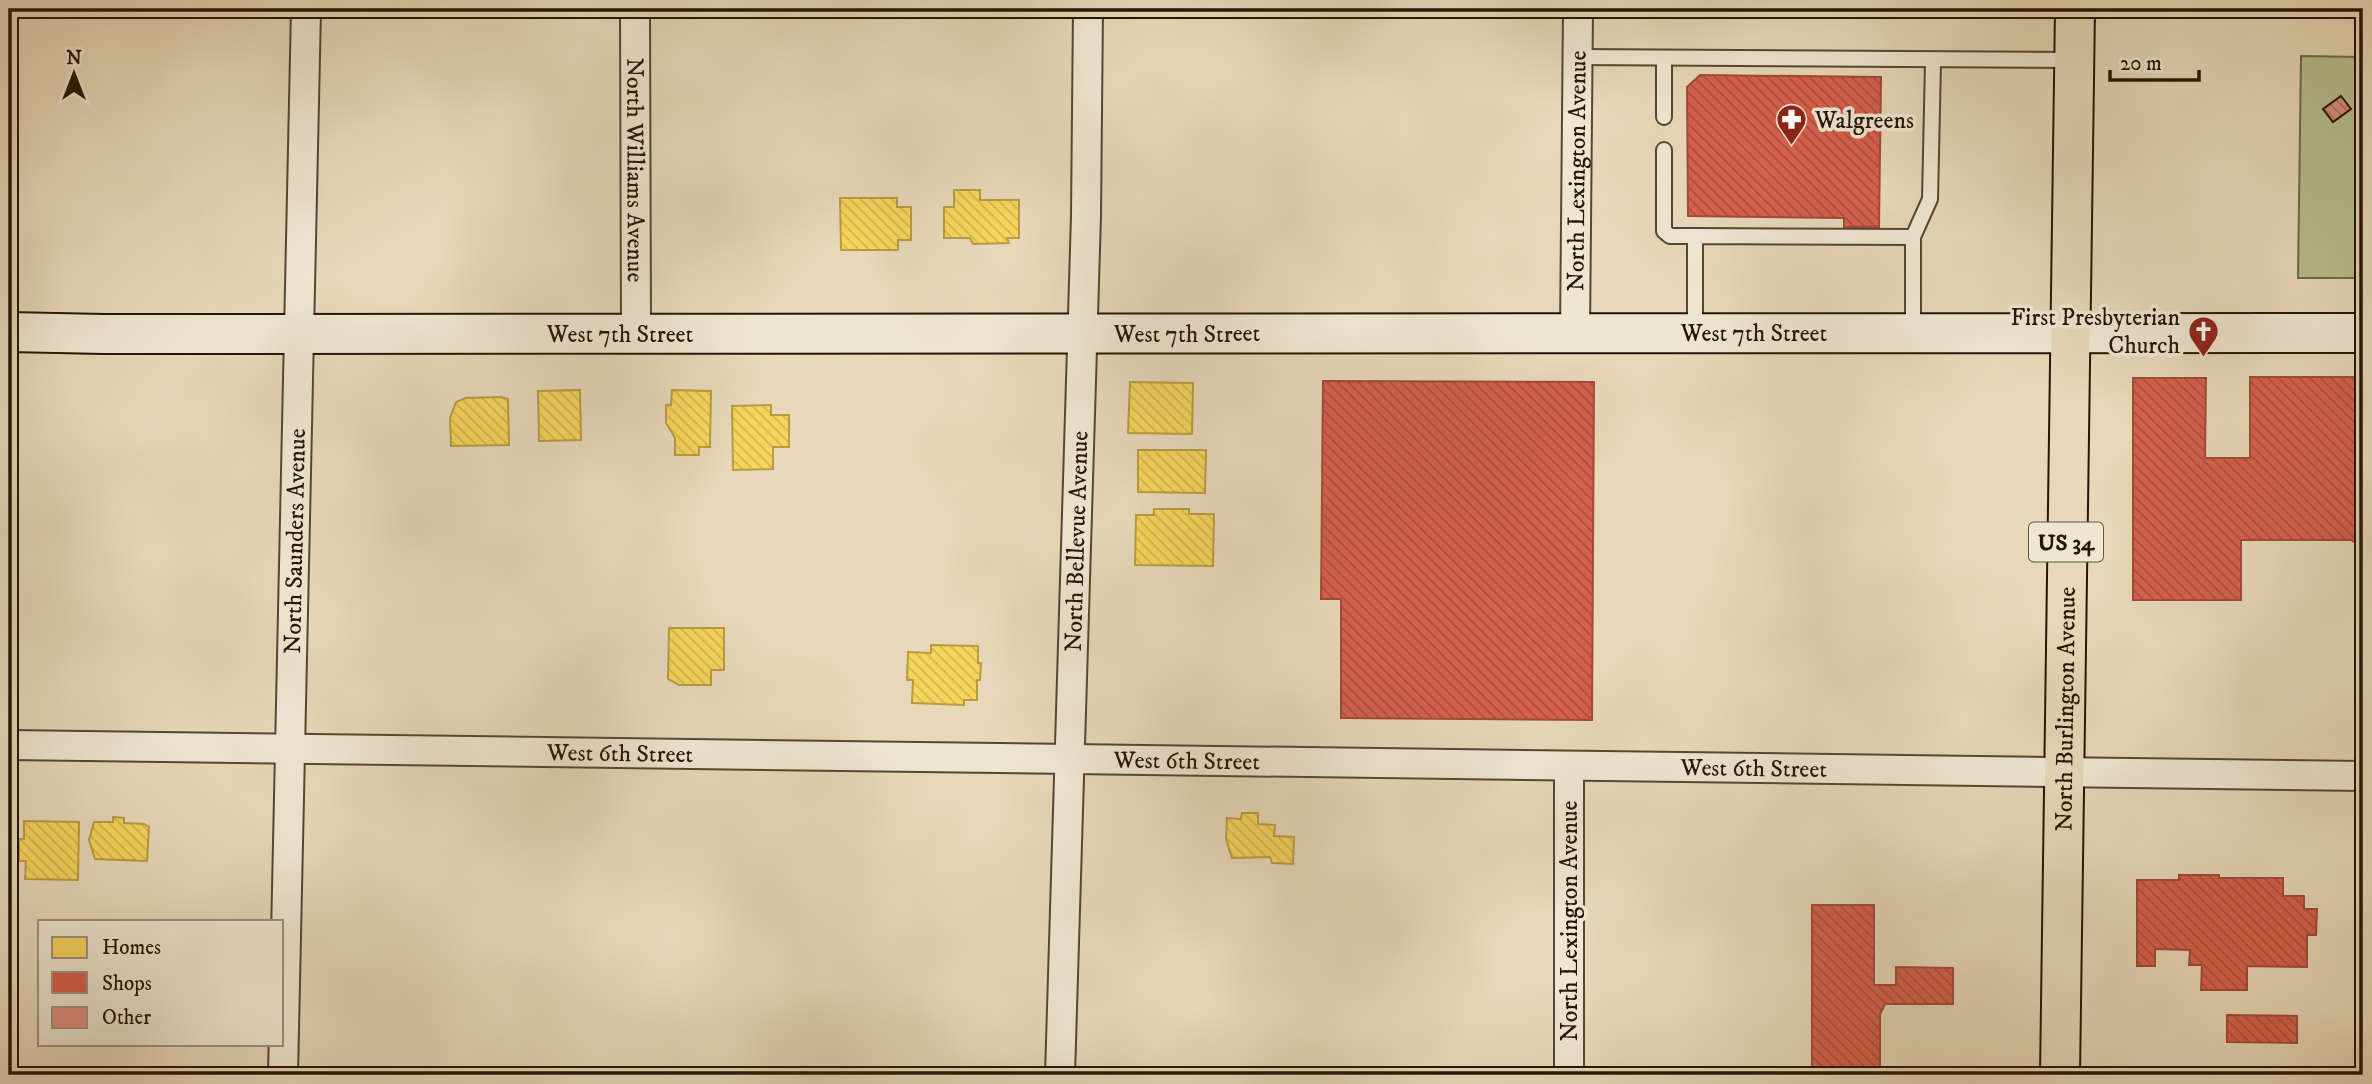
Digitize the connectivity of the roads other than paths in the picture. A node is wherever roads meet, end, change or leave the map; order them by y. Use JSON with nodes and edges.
{"nodes":[{"id":1,"x":306,"y":9,"type":"edge"},
{"id":2,"x":635,"y":9,"type":"edge"},
{"id":3,"x":1088,"y":9,"type":"edge"},
{"id":4,"x":1578,"y":9,"type":"edge"},
{"id":5,"x":2075,"y":9,"type":"edge"},
{"id":6,"x":1577,"y":57,"type":"junction"},
{"id":7,"x":1664,"y":58,"type":"junction"},
{"id":8,"x":2074,"y":60,"type":"junction"},
{"id":9,"x":1933,"y":63,"type":"dead end"},
{"id":10,"x":1664,"y":117,"type":"dead end"},
{"id":11,"x":1664,"y":150,"type":"dead end"},
{"id":12,"x":1695,"y":236,"type":"junction"},
{"id":13,"x":1913,"y":237,"type":"junction"},
{"id":14,"x":9,"y":332,"type":"edge"},
{"id":15,"x":1083,"y":332,"type":"junction"},
{"id":16,"x":1575,"y":332,"type":"junction"},
{"id":17,"x":1695,"y":332,"type":"junction"},
{"id":18,"x":1913,"y":332,"type":"junction"},
{"id":19,"x":2069,"y":332,"type":"junction"},
{"id":20,"x":300,"y":333,"type":"junction"},
{"id":21,"x":636,"y":333,"type":"junction"},
{"id":22,"x":2363,"y":333,"type":"edge"},
{"id":23,"x":9,"y":745,"type":"edge"},
{"id":24,"x":292,"y":748,"type":"junction"},
{"id":25,"x":1071,"y":759,"type":"junction"},
{"id":26,"x":1569,"y":766,"type":"junction"},
{"id":27,"x":2063,"y":773,"type":"junction"},
{"id":28,"x":2363,"y":776,"type":"edge"},
{"id":29,"x":284,"y":1039,"type":"edge"},
{"id":30,"x":284,"y":1046,"type":"edge"},
{"id":31,"x":283,"y":1075,"type":"edge"},
{"id":32,"x":1060,"y":1075,"type":"edge"},
{"id":33,"x":1569,"y":1075,"type":"edge"},
{"id":34,"x":2060,"y":1075,"type":"edge"}],
"edges":[{"from":1,"to":20,"type":"street","name":"North Saunders Avenue"},
{"from":2,"to":21,"type":"street","name":"North Williams Avenue"},
{"from":3,"to":15,"type":"street","name":"North Bellevue Avenue"},
{"from":4,"to":6,"type":"street","name":"North Lexington Avenue"},
{"from":5,"to":8,"type":"highway","name":"North Burlington Avenue","number":"US 34"},
{"from":6,"to":7,"type":"lane"},
{"from":6,"to":16,"type":"street","name":"North Lexington Avenue"},
{"from":7,"to":8,"type":"lane"},
{"from":7,"to":10,"type":"lane"},
{"from":8,"to":19,"type":"highway","name":"North Burlington Avenue","number":"US 34"},
{"from":9,"to":13,"type":"lane"},
{"from":11,"to":12,"type":"lane"},
{"from":12,"to":13,"type":"lane"},
{"from":12,"to":17,"type":"lane"},
{"from":13,"to":18,"type":"lane"},
{"from":14,"to":20,"type":"main road","name":"West 7th Street"},
{"from":15,"to":16,"type":"main road","name":"West 7th Street"},
{"from":15,"to":21,"type":"main road","name":"West 7th Street"},
{"from":15,"to":25,"type":"street","name":"North Bellevue Avenue"},
{"from":16,"to":17,"type":"main road","name":"West 7th Street"},
{"from":17,"to":18,"type":"main road","name":"West 7th Street"},
{"from":18,"to":19,"type":"main road","name":"West 7th Street"},
{"from":19,"to":22,"type":"main road","name":"West 7th Street"},
{"from":19,"to":27,"type":"highway","name":"North Burlington Avenue","number":"US 34"},
{"from":20,"to":21,"type":"main road","name":"West 7th Street"},
{"from":20,"to":24,"type":"street","name":"North Saunders Avenue"},
{"from":23,"to":24,"type":"street","name":"West 6th Street"},
{"from":24,"to":25,"type":"street","name":"West 6th Street"},
{"from":24,"to":29,"type":"street","name":"North Saunders Avenue"},
{"from":25,"to":26,"type":"street","name":"West 6th Street"},
{"from":25,"to":32,"type":"street","name":"North Bellevue Avenue"},
{"from":26,"to":27,"type":"street","name":"West 6th Street"},
{"from":26,"to":33,"type":"street","name":"North Lexington Avenue"},
{"from":27,"to":28,"type":"street","name":"West 6th Street"},
{"from":27,"to":34,"type":"highway","name":"North Burlington Avenue","number":"US 34"},
{"from":30,"to":31,"type":"street","name":"North Saunders Avenue"}]}
